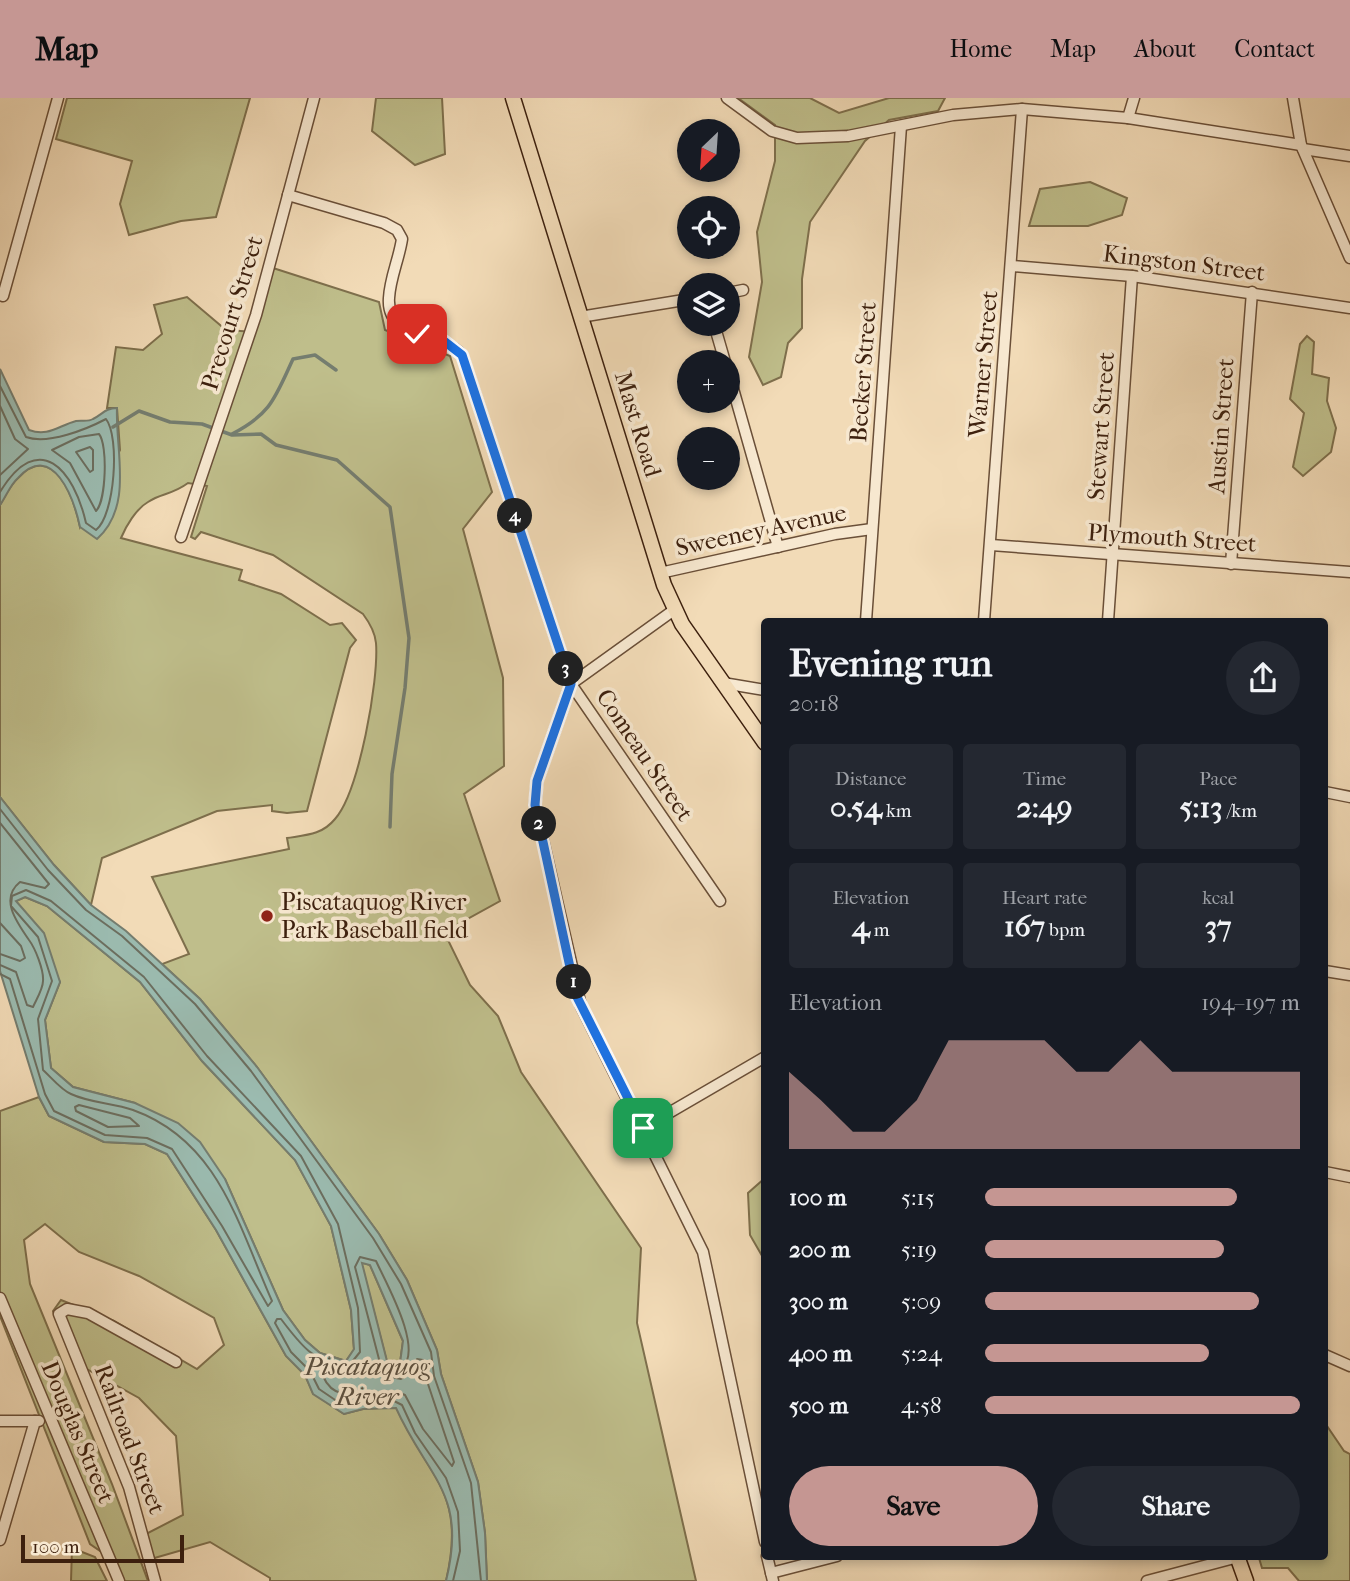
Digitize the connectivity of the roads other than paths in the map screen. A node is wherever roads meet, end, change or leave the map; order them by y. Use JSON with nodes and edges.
{"nodes":[{"id":1,"x":58,"y":98,"type":"edge"},
{"id":2,"x":314,"y":98,"type":"edge"},
{"id":3,"x":513,"y":98,"type":"edge"},
{"id":4,"x":727,"y":98,"type":"edge"},
{"id":5,"x":1008,"y":98,"type":"edge"},
{"id":6,"x":1134,"y":98,"type":"edge"},
{"id":7,"x":1293,"y":98,"type":"edge"},
{"id":8,"x":1022,"y":109,"type":"junction"},
{"id":9,"x":1005,"y":110,"type":"junction"},
{"id":10,"x":1128,"y":118,"type":"junction"},
{"id":11,"x":901,"y":126,"type":"junction"},
{"id":12,"x":1302,"y":147,"type":"junction"},
{"id":13,"x":1350,"y":156,"type":"edge"},
{"id":14,"x":288,"y":195,"type":"junction"},
{"id":15,"x":1350,"y":258,"type":"edge"},
{"id":16,"x":1012,"y":266,"type":"junction"},
{"id":17,"x":1132,"y":276,"type":"junction"},
{"id":18,"x":743,"y":290,"type":"dead end"},
{"id":19,"x":740,"y":291,"type":"edge"},
{"id":20,"x":1252,"y":292,"type":"junction"},
{"id":21,"x":1,"y":296,"type":"edge"},
{"id":22,"x":677,"y":301,"type":"edge"},
{"id":23,"x":1350,"y":308,"type":"edge"},
{"id":24,"x":580,"y":317,"type":"junction"},
{"id":25,"x":740,"y":413,"type":"edge"},
{"id":26,"x":872,"y":529,"type":"junction"},
{"id":27,"x":181,"y":537,"type":"dead end"},
{"id":28,"x":991,"y":545,"type":"junction"},
{"id":29,"x":778,"y":547,"type":"junction"},
{"id":30,"x":1113,"y":554,"type":"junction"},
{"id":31,"x":1231,"y":564,"type":"junction"},
{"id":32,"x":1350,"y":572,"type":"edge"},
{"id":33,"x":660,"y":573,"type":"junction"},
{"id":34,"x":674,"y":610,"type":"junction"},
{"id":35,"x":866,"y":618,"type":"edge"},
{"id":36,"x":984,"y":618,"type":"edge"},
{"id":37,"x":1108,"y":618,"type":"edge"},
{"id":38,"x":723,"y":683,"type":"junction"},
{"id":39,"x":571,"y":684,"type":"junction"},
{"id":40,"x":761,"y":689,"type":"edge"},
{"id":41,"x":761,"y":737,"type":"edge"},
{"id":42,"x":1328,"y":793,"type":"edge"},
{"id":43,"x":1350,"y":797,"type":"edge"},
{"id":44,"x":720,"y":901,"type":"dead end"},
{"id":45,"x":1328,"y":971,"type":"edge"},
{"id":46,"x":1350,"y":975,"type":"edge"},
{"id":47,"x":761,"y":1059,"type":"edge"},
{"id":48,"x":643,"y":1128,"type":"junction"},
{"id":49,"x":1328,"y":1173,"type":"edge"},
{"id":50,"x":1350,"y":1177,"type":"edge"},
{"id":51,"x":0,"y":1298,"type":"edge"},
{"id":52,"x":1328,"y":1355,"type":"edge"},
{"id":53,"x":176,"y":1362,"type":"dead end"},
{"id":54,"x":1350,"y":1366,"type":"edge"},
{"id":55,"x":49,"y":1420,"type":"junction"},
{"id":56,"x":0,"y":1421,"type":"edge"},
{"id":57,"x":35,"y":1421,"type":"junction"},
{"id":58,"x":761,"y":1472,"type":"edge"},
{"id":59,"x":752,"y":1474,"type":"junction"},
{"id":60,"x":761,"y":1521,"type":"edge"},
{"id":61,"x":0,"y":1540,"type":"edge"},
{"id":62,"x":825,"y":1560,"type":"edge"},
{"id":63,"x":1227,"y":1560,"type":"edge"},
{"id":64,"x":1239,"y":1560,"type":"edge"},
{"id":65,"x":772,"y":1577,"type":"edge"},
{"id":66,"x":118,"y":1581,"type":"edge"},
{"id":67,"x":155,"y":1581,"type":"edge"},
{"id":68,"x":1147,"y":1581,"type":"edge"},
{"id":69,"x":1246,"y":1581,"type":"edge"}],
"edges":[{"from":1,"to":21,"type":"street"},
{"from":2,"to":14,"type":"street","name":"Precourt Street"},
{"from":3,"to":24,"type":"main road","name":"Mast Road"},
{"from":4,"to":11,"type":"street"},
{"from":5,"to":9,"type":"street"},
{"from":6,"to":10,"type":"street"},
{"from":7,"to":12,"type":"street"},
{"from":8,"to":9,"type":"street"},
{"from":8,"to":10,"type":"street"},
{"from":8,"to":16,"type":"street","name":"Warner Street"},
{"from":9,"to":11,"type":"street"},
{"from":10,"to":12,"type":"street"},
{"from":11,"to":26,"type":"street","name":"Becker Street"},
{"from":12,"to":13,"type":"street"},
{"from":12,"to":15,"type":"street"},
{"from":14,"to":27,"type":"street","name":"Precourt Street"},
{"from":14,"to":39,"type":"street","name":"Comeau Street"},
{"from":16,"to":17,"type":"street","name":"Kingston Street"},
{"from":16,"to":28,"type":"street","name":"Warner Street"},
{"from":17,"to":20,"type":"street","name":"Kingston Street"},
{"from":17,"to":30,"type":"street","name":"Stewart Street"},
{"from":18,"to":19,"type":"street"},
{"from":20,"to":23,"type":"street","name":"Kingston Street"},
{"from":20,"to":31,"type":"street","name":"Austin Street"},
{"from":22,"to":24,"type":"street"},
{"from":24,"to":33,"type":"main road","name":"Mast Road"},
{"from":25,"to":29,"type":"street"},
{"from":26,"to":29,"type":"street","name":"Sweeney Avenue"},
{"from":26,"to":35,"type":"street","name":"Becker Street"},
{"from":28,"to":30,"type":"street","name":"Plymouth Street"},
{"from":28,"to":36,"type":"street","name":"Warner Street"},
{"from":29,"to":33,"type":"street","name":"Sweeney Avenue"},
{"from":30,"to":31,"type":"street","name":"Plymouth Street"},
{"from":30,"to":37,"type":"street","name":"Stewart Street"},
{"from":31,"to":32,"type":"street","name":"Plymouth Street"},
{"from":33,"to":34,"type":"main road","name":"Mast Road"},
{"from":34,"to":38,"type":"main road","name":"Mast Road"},
{"from":34,"to":39,"type":"street"},
{"from":38,"to":40,"type":"street"},
{"from":38,"to":41,"type":"main road","name":"Mast Road"},
{"from":39,"to":44,"type":"street","name":"Comeau Street"},
{"from":39,"to":48,"type":"street"},
{"from":42,"to":43,"type":"street"},
{"from":45,"to":46,"type":"street"},
{"from":47,"to":48,"type":"street"},
{"from":48,"to":59,"type":"street"},
{"from":49,"to":50,"type":"street"},
{"from":51,"to":55,"type":"street","name":"Douglas Street"},
{"from":52,"to":54,"type":"street"},
{"from":53,"to":67,"type":"street","name":"Railroad Street"},
{"from":55,"to":57,"type":"street"},
{"from":55,"to":66,"type":"street","name":"Douglas Street"},
{"from":56,"to":57,"type":"street"},
{"from":57,"to":61,"type":"street"},
{"from":58,"to":59,"type":"street"},
{"from":59,"to":60,"type":"street"},
{"from":62,"to":65,"type":"street"},
{"from":63,"to":68,"type":"street"},
{"from":64,"to":69,"type":"main road"}]}
